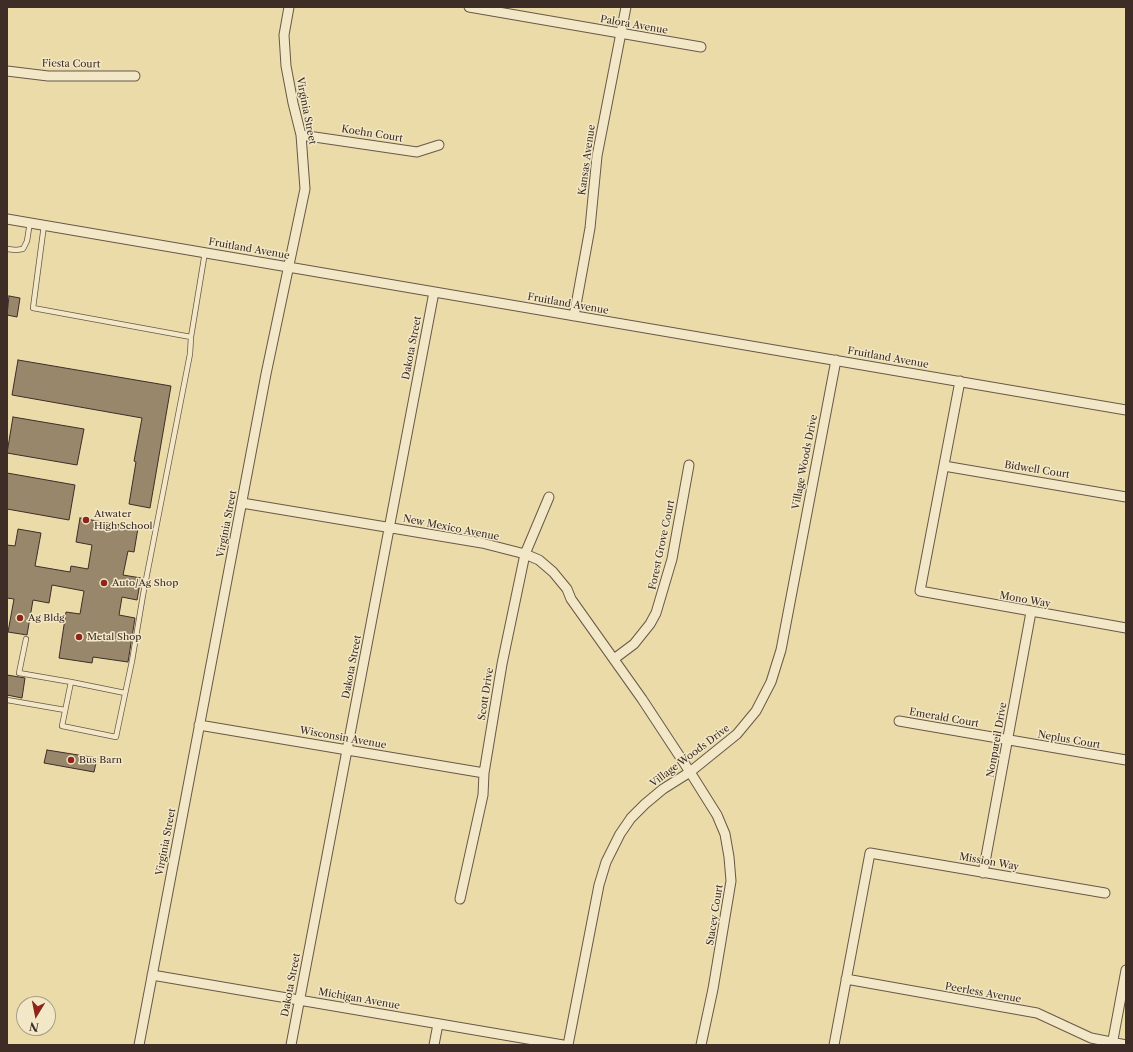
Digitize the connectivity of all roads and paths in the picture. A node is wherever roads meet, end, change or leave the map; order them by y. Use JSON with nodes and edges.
{"nodes":[{"id":1,"x":289,"y":7,"type":"edge"},
{"id":2,"x":469,"y":7,"type":"edge"},
{"id":3,"x":626,"y":7,"type":"edge"},
{"id":4,"x":621,"y":33,"type":"junction"},
{"id":5,"x":701,"y":47,"type":"dead end"},
{"id":6,"x":7,"y":71,"type":"edge"},
{"id":7,"x":134,"y":76,"type":"dead end"},
{"id":8,"x":301,"y":135,"type":"junction"},
{"id":9,"x":439,"y":144,"type":"dead end"},
{"id":10,"x":7,"y":219,"type":"edge"},
{"id":11,"x":30,"y":222,"type":"junction"},
{"id":12,"x":44,"y":225,"type":"junction"},
{"id":13,"x":7,"y":249,"type":"edge"},
{"id":14,"x":205,"y":252,"type":"junction"},
{"id":15,"x":288,"y":267,"type":"junction"},
{"id":16,"x":434,"y":292,"type":"junction"},
{"id":17,"x":574,"y":316,"type":"junction"},
{"id":18,"x":191,"y":336,"type":"junction"},
{"id":19,"x":836,"y":360,"type":"junction"},
{"id":20,"x":960,"y":381,"type":"junction"},
{"id":21,"x":1126,"y":410,"type":"edge"},
{"id":22,"x":689,"y":465,"type":"dead end"},
{"id":23,"x":944,"y":466,"type":"junction"},
{"id":24,"x":549,"y":497,"type":"dead end"},
{"id":25,"x":1126,"y":497,"type":"edge"},
{"id":26,"x":242,"y":503,"type":"junction"},
{"id":27,"x":390,"y":528,"type":"junction"},
{"id":28,"x":524,"y":554,"type":"junction"},
{"id":29,"x":1031,"y":612,"type":"junction"},
{"id":30,"x":1126,"y":628,"type":"edge"},
{"id":31,"x":26,"y":639,"type":"dead end"},
{"id":32,"x":614,"y":659,"type":"junction"},
{"id":33,"x":70,"y":682,"type":"junction"},
{"id":34,"x":125,"y":693,"type":"junction"},
{"id":35,"x":7,"y":700,"type":"edge"},
{"id":36,"x":65,"y":710,"type":"junction"},
{"id":37,"x":899,"y":721,"type":"dead end"},
{"id":38,"x":200,"y":724,"type":"junction"},
{"id":39,"x":1008,"y":740,"type":"junction"},
{"id":40,"x":347,"y":750,"type":"junction"},
{"id":41,"x":1126,"y":760,"type":"edge"},
{"id":42,"x":690,"y":772,"type":"junction"},
{"id":43,"x":484,"y":773,"type":"junction"},
{"id":44,"x":983,"y":872,"type":"junction"},
{"id":45,"x":1105,"y":893,"type":"dead end"},
{"id":46,"x":460,"y":899,"type":"dead end"},
{"id":47,"x":1126,"y":970,"type":"edge"},
{"id":48,"x":152,"y":975,"type":"junction"},
{"id":49,"x":846,"y":979,"type":"junction"},
{"id":50,"x":299,"y":1000,"type":"junction"},
{"id":51,"x":438,"y":1024,"type":"junction"},
{"id":52,"x":513,"y":1041,"type":"edge"},
{"id":53,"x":1112,"y":1044,"type":"edge"},
{"id":54,"x":139,"y":1045,"type":"edge"},
{"id":55,"x":291,"y":1045,"type":"edge"},
{"id":56,"x":434,"y":1045,"type":"edge"},
{"id":57,"x":563,"y":1045,"type":"edge"},
{"id":58,"x":568,"y":1045,"type":"edge"},
{"id":59,"x":701,"y":1045,"type":"edge"},
{"id":60,"x":834,"y":1045,"type":"edge"},
{"id":61,"x":1126,"y":1045,"type":"edge"}],
"edges":[{"from":1,"to":8,"type":"street","name":"Virginia Street"},
{"from":2,"to":4,"type":"street","name":"Palora Avenue"},
{"from":3,"to":4,"type":"street","name":"Kansas Avenue"},
{"from":4,"to":5,"type":"street","name":"Palora Avenue"},
{"from":4,"to":17,"type":"street","name":"Kansas Avenue"},
{"from":6,"to":7,"type":"street","name":"Fiesta Court"},
{"from":8,"to":9,"type":"street","name":"Koehn Court"},
{"from":8,"to":15,"type":"street","name":"Virginia Street"},
{"from":10,"to":11,"type":"street","name":"Fruitland Avenue"},
{"from":11,"to":12,"type":"street","name":"Fruitland Avenue"},
{"from":11,"to":13,"type":"lane"},
{"from":12,"to":14,"type":"street","name":"Fruitland Avenue"},
{"from":12,"to":18,"type":"lane"},
{"from":14,"to":15,"type":"street","name":"Fruitland Avenue"},
{"from":14,"to":18,"type":"lane"},
{"from":15,"to":16,"type":"street","name":"Fruitland Avenue"},
{"from":15,"to":26,"type":"street","name":"Virginia Street"},
{"from":16,"to":17,"type":"street","name":"Fruitland Avenue"},
{"from":16,"to":27,"type":"street","name":"Dakota Street"},
{"from":17,"to":19,"type":"street","name":"Fruitland Avenue"},
{"from":18,"to":34,"type":"lane"},
{"from":19,"to":20,"type":"street","name":"Fruitland Avenue"},
{"from":19,"to":42,"type":"street","name":"Village Woods Drive"},
{"from":20,"to":21,"type":"street","name":"Fruitland Avenue"},
{"from":20,"to":23,"type":"street"},
{"from":22,"to":32,"type":"street","name":"Forest Grove Court"},
{"from":23,"to":25,"type":"street","name":"Bidwell Court"},
{"from":23,"to":29,"type":"street","name":"Mono Way"},
{"from":24,"to":28,"type":"street","name":"Scott Drive"},
{"from":26,"to":27,"type":"street","name":"New Mexico Avenue"},
{"from":26,"to":38,"type":"street","name":"Virginia Street"},
{"from":27,"to":28,"type":"street","name":"New Mexico Avenue"},
{"from":27,"to":40,"type":"street","name":"Dakota Street"},
{"from":28,"to":32,"type":"street","name":"New Mexico Avenue"},
{"from":28,"to":43,"type":"street","name":"Scott Drive"},
{"from":29,"to":30,"type":"street","name":"Mono Way"},
{"from":29,"to":39,"type":"street","name":"Nonpareil Drive"},
{"from":31,"to":33,"type":"lane"},
{"from":32,"to":42,"type":"street","name":"New Mexico Avenue"},
{"from":33,"to":34,"type":"lane"},
{"from":33,"to":36,"type":"lane"},
{"from":34,"to":36,"type":"lane"},
{"from":35,"to":36,"type":"lane"},
{"from":37,"to":39,"type":"street","name":"Emerald Court"},
{"from":38,"to":40,"type":"street","name":"Wisconsin Avenue"},
{"from":38,"to":48,"type":"street","name":"Virginia Street"},
{"from":39,"to":41,"type":"street","name":"Neplus Court"},
{"from":39,"to":44,"type":"street","name":"Nonpareil Drive"},
{"from":40,"to":43,"type":"street","name":"Wisconsin Avenue"},
{"from":40,"to":50,"type":"street","name":"Dakota Street"},
{"from":42,"to":58,"type":"street","name":"Village Woods Drive"},
{"from":42,"to":59,"type":"street","name":"Stacey Court"},
{"from":43,"to":46,"type":"street","name":"Scott Drive"},
{"from":44,"to":45,"type":"street","name":"Mission Way"},
{"from":44,"to":49,"type":"street","name":"Mission Way"},
{"from":47,"to":53,"type":"street"},
{"from":48,"to":50,"type":"street","name":"Michigan Avenue"},
{"from":48,"to":54,"type":"street","name":"Virginia Street"},
{"from":49,"to":53,"type":"street","name":"Peerless Avenue"},
{"from":49,"to":60,"type":"street"},
{"from":50,"to":51,"type":"street","name":"Michigan Avenue"},
{"from":50,"to":55,"type":"street","name":"Dakota Street"},
{"from":51,"to":52,"type":"street","name":"Michigan Avenue"},
{"from":51,"to":56,"type":"street"},
{"from":52,"to":57,"type":"street","name":"Michigan Avenue"},
{"from":53,"to":61,"type":"street"}]}
